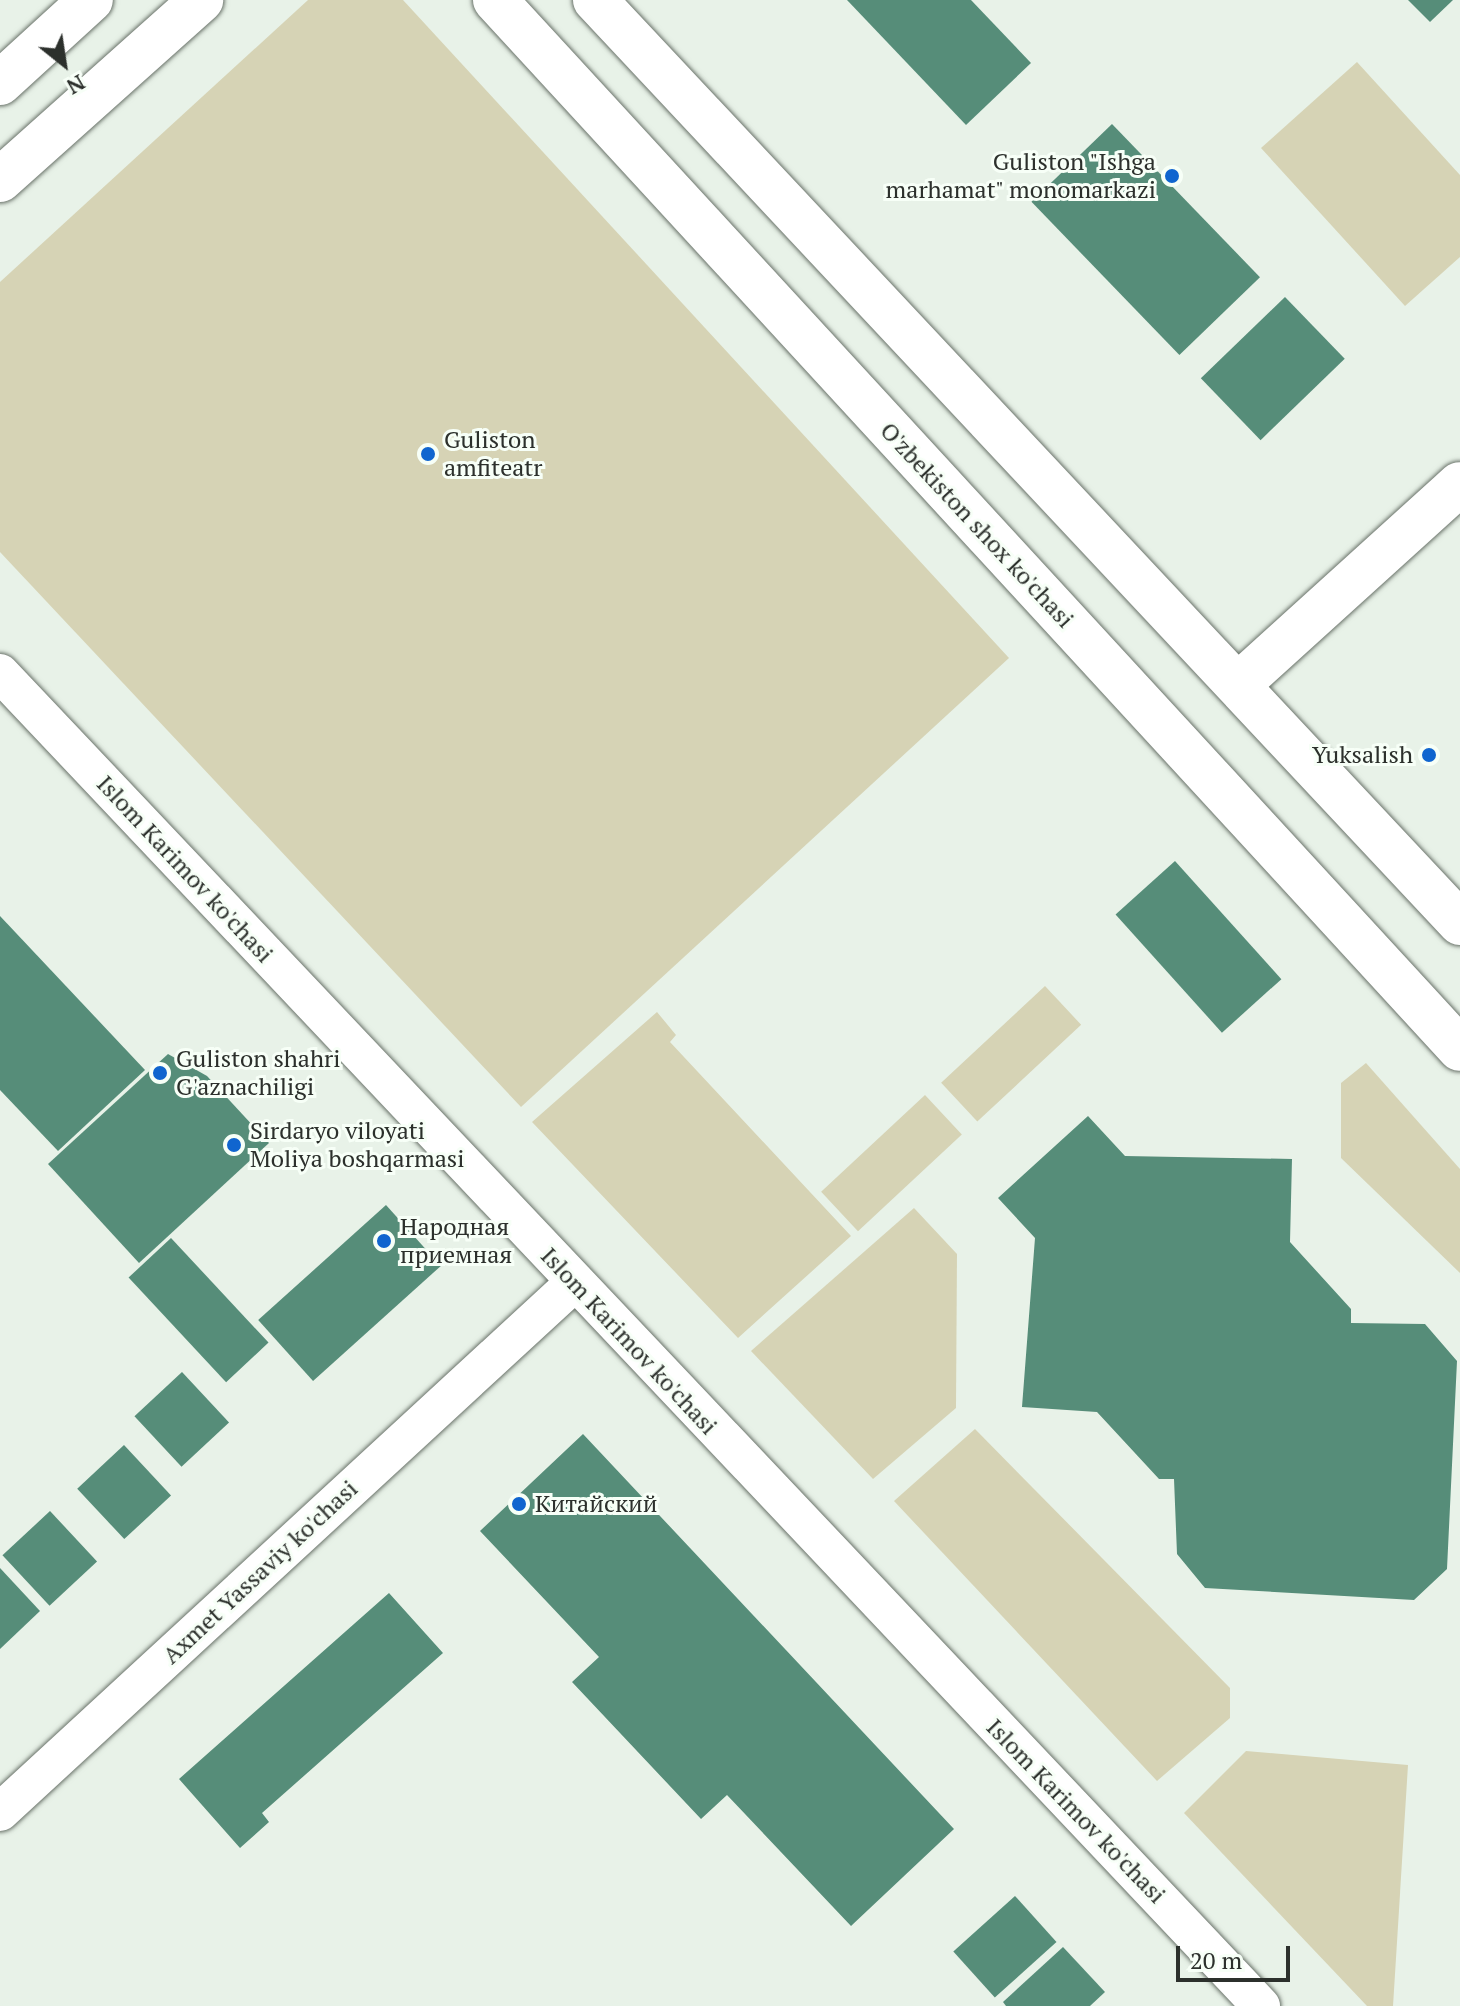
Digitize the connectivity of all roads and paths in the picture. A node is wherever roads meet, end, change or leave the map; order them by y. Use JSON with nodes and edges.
{"nodes":[{"id":1,"x":91,"y":0,"type":"edge"},
{"id":2,"x":201,"y":0,"type":"edge"},
{"id":3,"x":495,"y":0,"type":"edge"},
{"id":4,"x":595,"y":0,"type":"edge"},
{"id":5,"x":0,"y":83,"type":"edge"},
{"id":6,"x":0,"y":180,"type":"edge"},
{"id":7,"x":1460,"y":484,"type":"edge"},
{"id":8,"x":0,"y":673,"type":"edge"},
{"id":9,"x":1238,"y":685,"type":"junction"},
{"id":10,"x":1460,"y":923,"type":"edge"},
{"id":11,"x":1460,"y":1049,"type":"edge"},
{"id":12,"x":574,"y":1283,"type":"junction"},
{"id":13,"x":0,"y":1812,"type":"edge"},
{"id":14,"x":1261,"y":2006,"type":"edge"}],
"edges":[{"from":1,"to":5,"type":"main road"},
{"from":2,"to":6,"type":"main road"},
{"from":3,"to":11,"type":"main road","name":"O'zbekiston shox ko'chasi"},
{"from":4,"to":9,"type":"main road"},
{"from":7,"to":9,"type":"main road"},
{"from":8,"to":12,"type":"street","name":"Islom Karimov ko'chasi"},
{"from":9,"to":10,"type":"main road"},
{"from":12,"to":13,"type":"street","name":"Axmet Yassaviy ko'chasi"},
{"from":12,"to":14,"type":"street","name":"Islom Karimov ko'chasi"}]}
